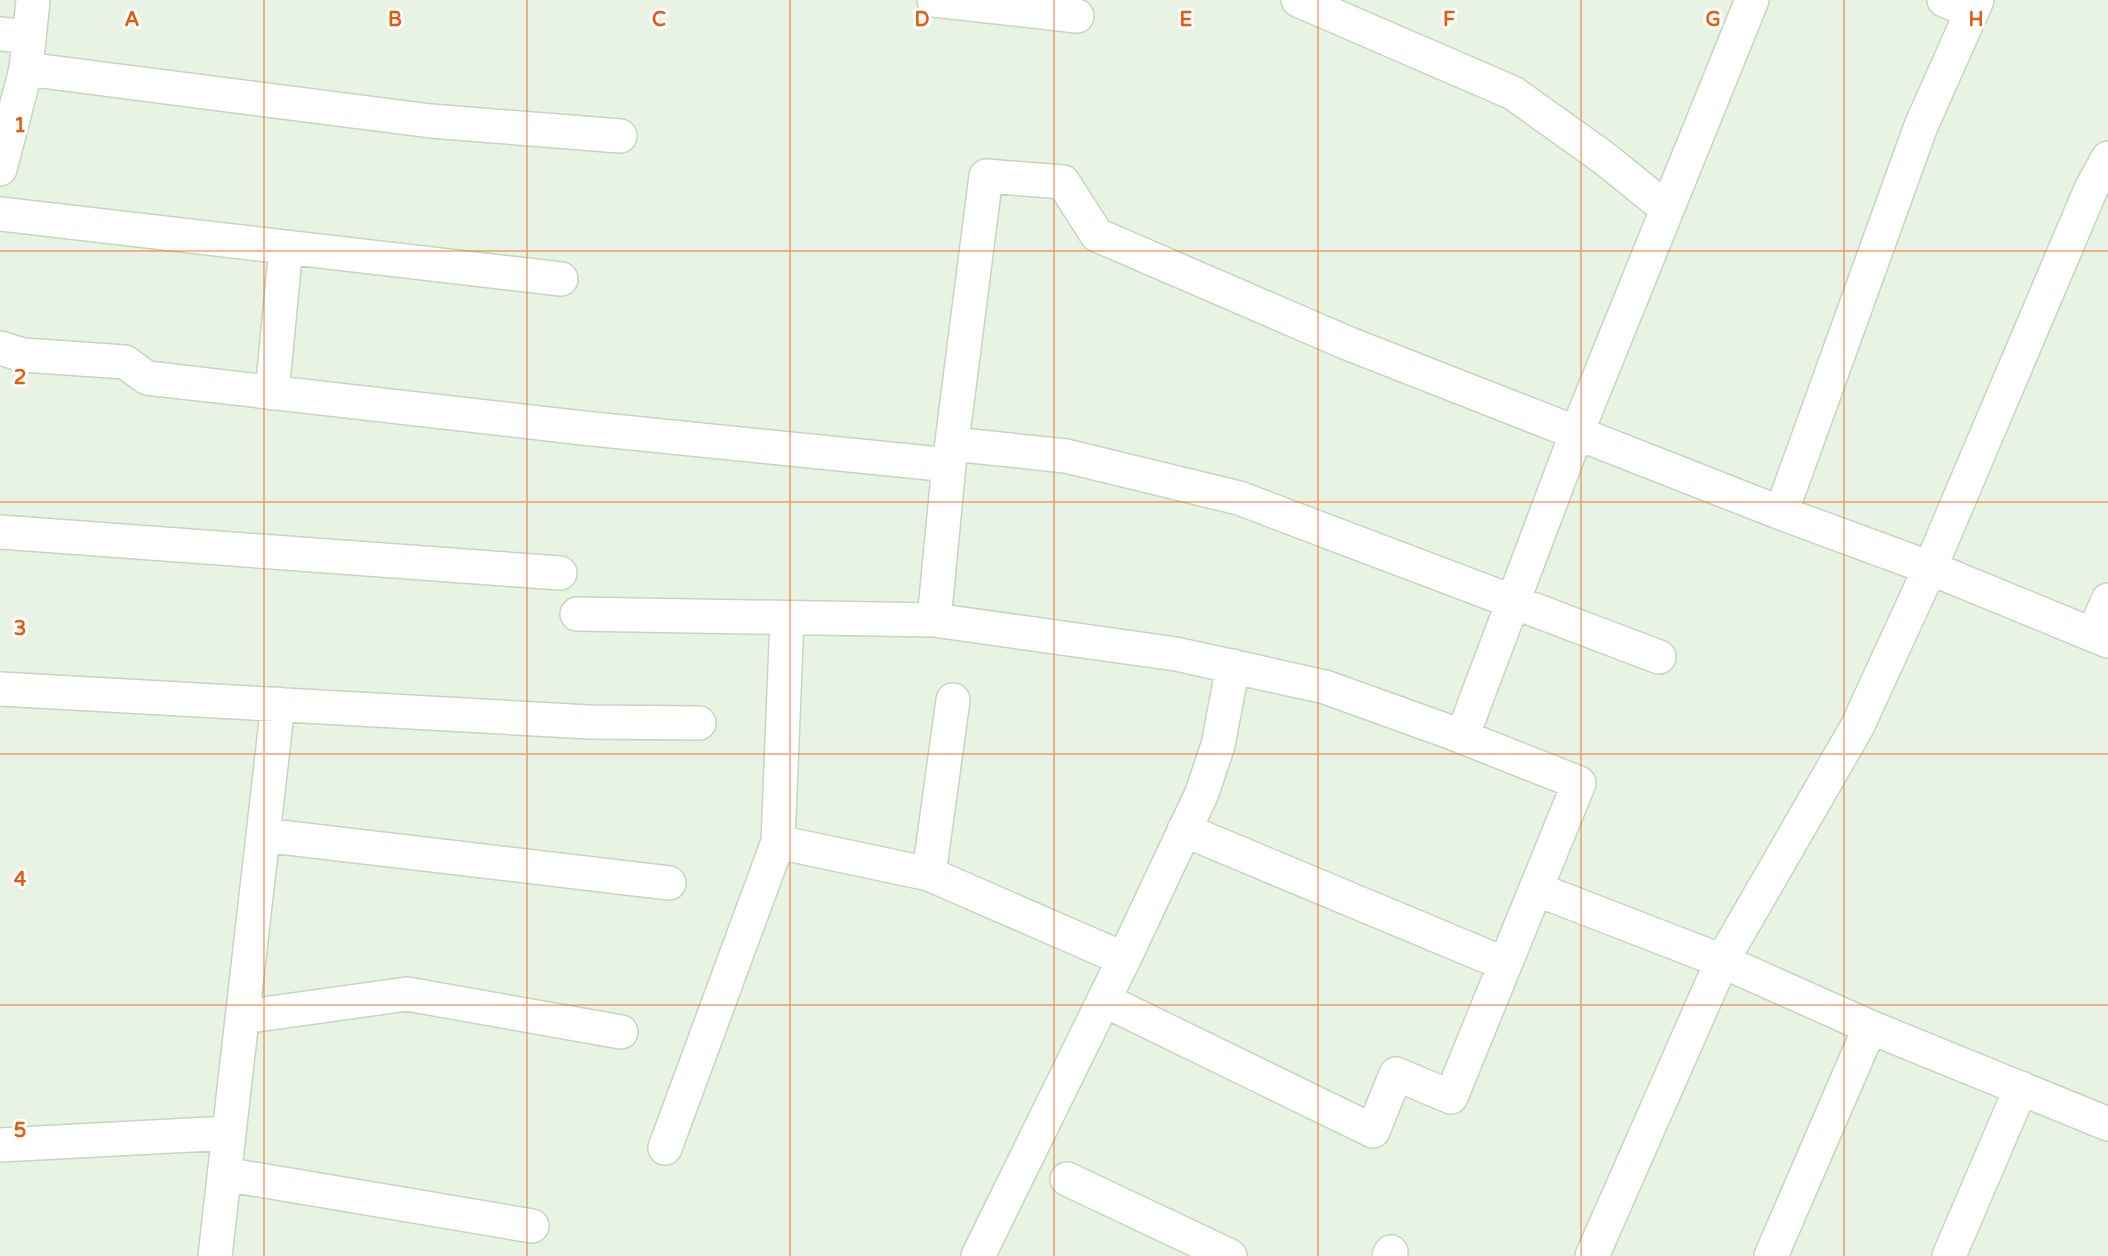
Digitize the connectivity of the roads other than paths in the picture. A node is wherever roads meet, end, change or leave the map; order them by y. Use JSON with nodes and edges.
{"nodes":[{"id":1,"x":33,"y":0,"type":"edge"},
{"id":2,"x":933,"y":0,"type":"edge"},
{"id":3,"x":1298,"y":0,"type":"edge"},
{"id":4,"x":1752,"y":0,"type":"edge"},
{"id":5,"x":1964,"y":4,"type":"edge"},
{"id":6,"x":1077,"y":16,"type":"dead end"},
{"id":7,"x":15,"y":35,"type":"edge"},
{"id":8,"x":26,"y":69,"type":"junction"},
{"id":9,"x":620,"y":136,"type":"dead end"},
{"id":10,"x":2108,"y":158,"type":"edge"},
{"id":11,"x":0,"y":169,"type":"edge"},
{"id":12,"x":1667,"y":209,"type":"junction"},
{"id":13,"x":0,"y":214,"type":"edge"},
{"id":14,"x":286,"y":248,"type":"junction"},
{"id":15,"x":561,"y":279,"type":"dead end"},
{"id":16,"x":0,"y":348,"type":"edge"},
{"id":17,"x":272,"y":393,"type":"junction"},
{"id":18,"x":1577,"y":432,"type":"junction"},
{"id":19,"x":950,"y":455,"type":"junction"},
{"id":20,"x":1781,"y":513,"type":"junction"},
{"id":21,"x":0,"y":532,"type":"edge"},
{"id":22,"x":1930,"y":568,"type":"junction"},
{"id":23,"x":560,"y":573,"type":"dead end"},
{"id":24,"x":2108,"y":600,"type":"edge"},
{"id":25,"x":1513,"y":602,"type":"junction"},
{"id":26,"x":577,"y":614,"type":"dead end"},
{"id":27,"x":787,"y":618,"type":"junction"},
{"id":28,"x":934,"y":620,"type":"junction"},
{"id":29,"x":2101,"y":638,"type":"edge"},
{"id":30,"x":1659,"y":657,"type":"dead end"},
{"id":31,"x":1233,"y":666,"type":"junction"},
{"id":32,"x":0,"y":689,"type":"edge"},
{"id":33,"x":953,"y":700,"type":"dead end"},
{"id":34,"x":278,"y":704,"type":"junction"},
{"id":35,"x":699,"y":723,"type":"dead end"},
{"id":36,"x":1462,"y":737,"type":"junction"},
{"id":37,"x":1185,"y":830,"type":"junction"},
{"id":38,"x":263,"y":835,"type":"junction"},
{"id":39,"x":778,"y":842,"type":"junction"},
{"id":40,"x":929,"y":874,"type":"junction"},
{"id":41,"x":669,"y":883,"type":"dead end"},
{"id":42,"x":1536,"y":889,"type":"junction"},
{"id":43,"x":1124,"y":959,"type":"junction"},
{"id":44,"x":1722,"y":961,"type":"junction"},
{"id":45,"x":1505,"y":964,"type":"junction"},
{"id":46,"x":1104,"y":1000,"type":"junction"},
{"id":47,"x":242,"y":1017,"type":"junction"},
{"id":48,"x":1870,"y":1027,"type":"junction"},
{"id":49,"x":621,"y":1032,"type":"dead end"},
{"id":50,"x":2021,"y":1088,"type":"junction"},
{"id":51,"x":2108,"y":1124,"type":"edge"},
{"id":52,"x":229,"y":1133,"type":"junction"},
{"id":53,"x":0,"y":1145,"type":"edge"},
{"id":54,"x":665,"y":1148,"type":"dead end"},
{"id":55,"x":224,"y":1174,"type":"junction"},
{"id":56,"x":1067,"y":1179,"type":"dead end"},
{"id":57,"x":532,"y":1226,"type":"dead end"},
{"id":58,"x":215,"y":1256,"type":"edge"},
{"id":59,"x":978,"y":1256,"type":"edge"},
{"id":60,"x":1230,"y":1256,"type":"edge"},
{"id":61,"x":1592,"y":1256,"type":"edge"},
{"id":62,"x":1771,"y":1256,"type":"edge"},
{"id":63,"x":1949,"y":1256,"type":"edge"}],
"edges":[{"from":1,"to":7,"type":"street"},
{"from":2,"to":6,"type":"street"},
{"from":3,"to":12,"type":"street"},
{"from":4,"to":12,"type":"street"},
{"from":5,"to":20,"type":"street"},
{"from":7,"to":8,"type":"street"},
{"from":8,"to":9,"type":"street"},
{"from":8,"to":11,"type":"street"},
{"from":10,"to":22,"type":"street"},
{"from":12,"to":18,"type":"street"},
{"from":13,"to":14,"type":"street"},
{"from":14,"to":15,"type":"street"},
{"from":14,"to":17,"type":"street"},
{"from":16,"to":17,"type":"street"},
{"from":17,"to":19,"type":"street"},
{"from":18,"to":19,"type":"street"},
{"from":18,"to":20,"type":"street"},
{"from":18,"to":25,"type":"street"},
{"from":19,"to":25,"type":"street"},
{"from":19,"to":28,"type":"street"},
{"from":20,"to":22,"type":"street"},
{"from":21,"to":23,"type":"street"},
{"from":22,"to":29,"type":"street"},
{"from":22,"to":44,"type":"street"},
{"from":24,"to":29,"type":"street"},
{"from":25,"to":30,"type":"street"},
{"from":25,"to":36,"type":"street"},
{"from":26,"to":27,"type":"street"},
{"from":27,"to":28,"type":"street"},
{"from":27,"to":39,"type":"street"},
{"from":28,"to":31,"type":"street"},
{"from":31,"to":36,"type":"street"},
{"from":31,"to":37,"type":"street"},
{"from":32,"to":34,"type":"street"},
{"from":33,"to":40,"type":"street"},
{"from":34,"to":35,"type":"street"},
{"from":34,"to":38,"type":"street"},
{"from":36,"to":42,"type":"street"},
{"from":37,"to":43,"type":"street"},
{"from":37,"to":45,"type":"street"},
{"from":38,"to":41,"type":"street"},
{"from":38,"to":47,"type":"street"},
{"from":39,"to":40,"type":"street"},
{"from":39,"to":54,"type":"street"},
{"from":40,"to":43,"type":"street"},
{"from":42,"to":44,"type":"street"},
{"from":42,"to":45,"type":"street"},
{"from":43,"to":46,"type":"street"},
{"from":44,"to":48,"type":"street"},
{"from":44,"to":61,"type":"street"},
{"from":45,"to":46,"type":"street"},
{"from":46,"to":59,"type":"street"},
{"from":47,"to":49,"type":"street"},
{"from":47,"to":52,"type":"street"},
{"from":48,"to":50,"type":"street"},
{"from":48,"to":62,"type":"street"},
{"from":50,"to":51,"type":"street"},
{"from":50,"to":63,"type":"street"},
{"from":52,"to":53,"type":"street"},
{"from":52,"to":55,"type":"street"},
{"from":55,"to":57,"type":"street"},
{"from":55,"to":58,"type":"street"},
{"from":56,"to":60,"type":"street"}]}
